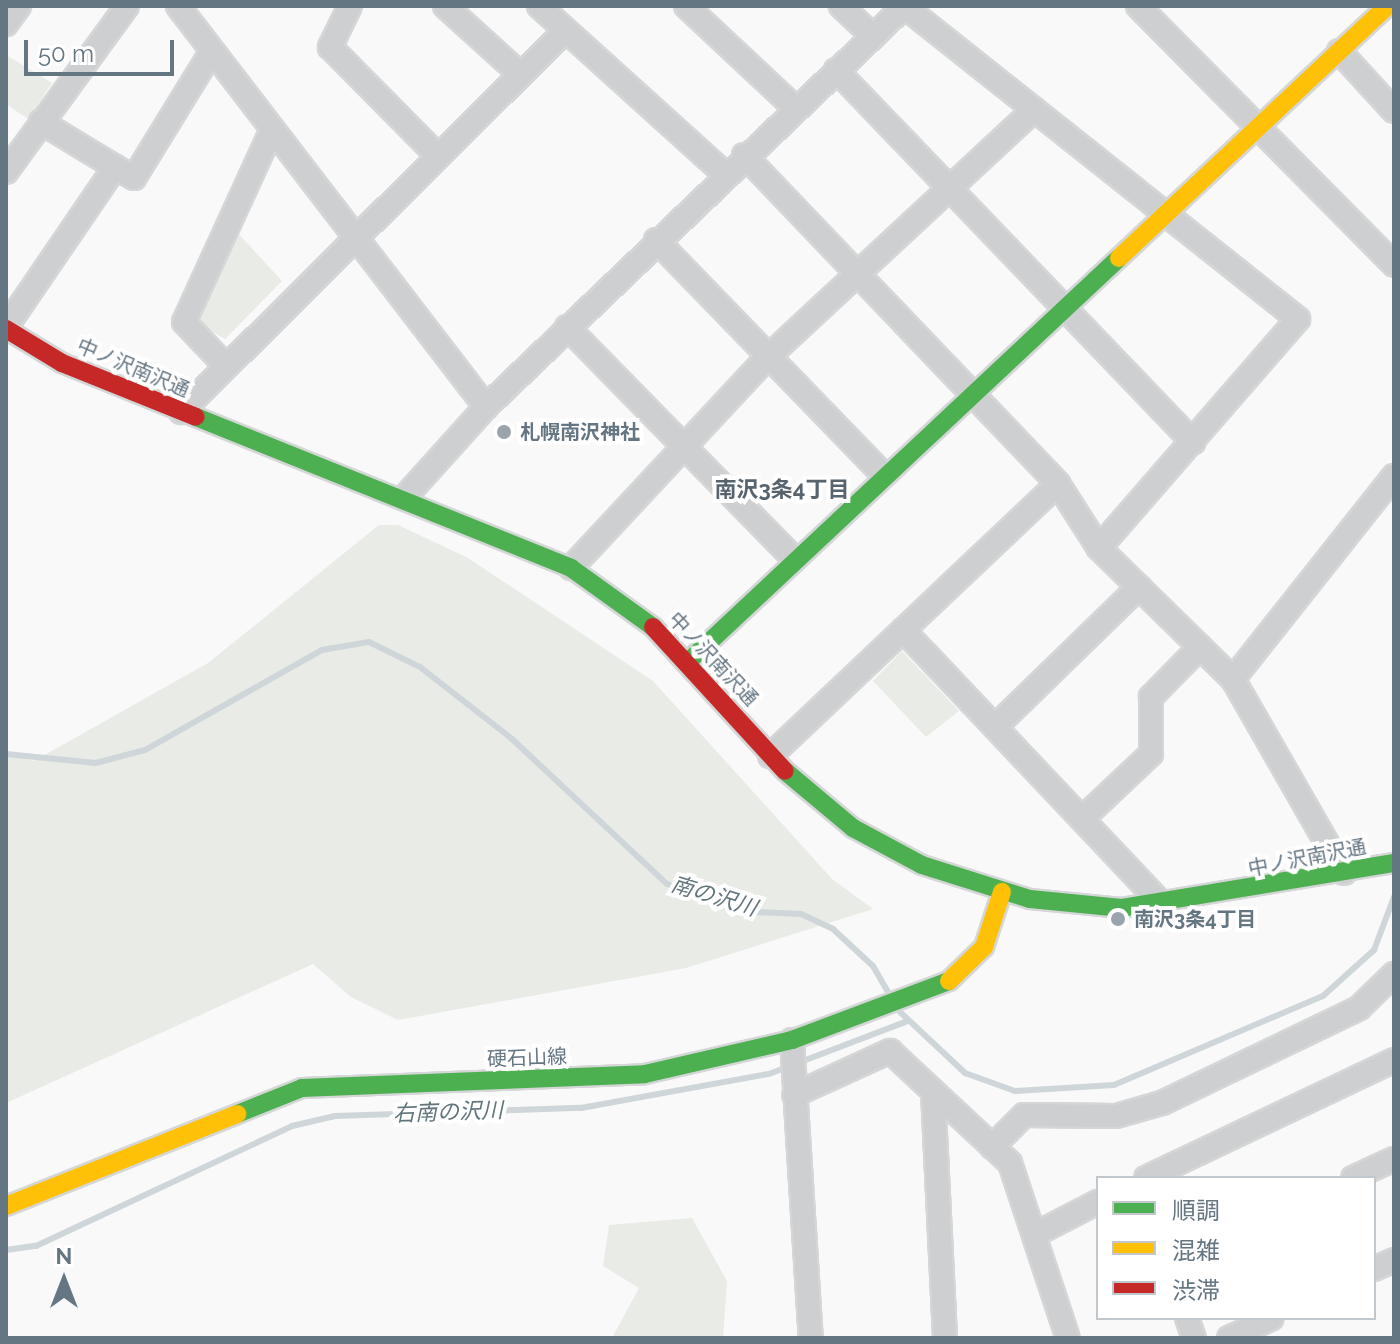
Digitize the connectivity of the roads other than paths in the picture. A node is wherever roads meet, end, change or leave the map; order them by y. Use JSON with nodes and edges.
{"nodes":[{"id":1,"x":19,"y":6,"type":"edge"},
{"id":2,"x":127,"y":6,"type":"edge"},
{"id":3,"x":178,"y":6,"type":"edge"},
{"id":4,"x":350,"y":6,"type":"edge"},
{"id":5,"x":445,"y":6,"type":"edge"},
{"id":6,"x":539,"y":6,"type":"edge"},
{"id":7,"x":686,"y":6,"type":"edge"},
{"id":8,"x":841,"y":6,"type":"edge"},
{"id":9,"x":905,"y":6,"type":"edge"},
{"id":10,"x":1138,"y":6,"type":"edge"},
{"id":11,"x":1387,"y":6,"type":"edge"},
{"id":12,"x":6,"y":24,"type":"edge"},
{"id":13,"x":565,"y":31,"type":"junction"},
{"id":14,"x":873,"y":36,"type":"junction"},
{"id":15,"x":212,"y":51,"type":"junction"},
{"id":16,"x":1339,"y":51,"type":"junction"},
{"id":17,"x":836,"y":70,"type":"junction"},
{"id":18,"x":520,"y":74,"type":"junction"},
{"id":19,"x":795,"y":108,"type":"junction"},
{"id":20,"x":1034,"y":110,"type":"junction"},
{"id":21,"x":1394,"y":111,"type":"edge"},
{"id":22,"x":41,"y":122,"type":"junction"},
{"id":23,"x":1257,"y":127,"type":"junction"},
{"id":24,"x":272,"y":130,"type":"junction"},
{"id":25,"x":436,"y":154,"type":"junction"},
{"id":26,"x":744,"y":155,"type":"junction"},
{"id":27,"x":115,"y":167,"type":"junction"},
{"id":28,"x":6,"y":172,"type":"edge"},
{"id":29,"x":725,"y":174,"type":"junction"},
{"id":30,"x":948,"y":190,"type":"junction"},
{"id":31,"x":1162,"y":214,"type":"junction"},
{"id":32,"x":352,"y":235,"type":"junction"},
{"id":33,"x":656,"y":240,"type":"junction"},
{"id":34,"x":1394,"y":265,"type":"edge"},
{"id":35,"x":860,"y":272,"type":"junction"},
{"id":36,"x":1060,"y":311,"type":"junction"},
{"id":37,"x":567,"y":327,"type":"junction"},
{"id":38,"x":6,"y":328,"type":"edge"},
{"id":39,"x":769,"y":356,"type":"junction"},
{"id":40,"x":224,"y":364,"type":"junction"},
{"id":41,"x":971,"y":394,"type":"junction"},
{"id":42,"x":486,"y":407,"type":"junction"},
{"id":43,"x":181,"y":412,"type":"junction"},
{"id":44,"x":1193,"y":442,"type":"junction"},
{"id":45,"x":683,"y":446,"type":"junction"},
{"id":46,"x":884,"y":475,"type":"junction"},
{"id":47,"x":1394,"y":476,"type":"edge"},
{"id":48,"x":1058,"y":484,"type":"junction"},
{"id":49,"x":404,"y":498,"type":"junction"},
{"id":50,"x":1099,"y":548,"type":"junction"},
{"id":51,"x":794,"y":559,"type":"junction"},
{"id":52,"x":571,"y":568,"type":"junction"},
{"id":53,"x":1139,"y":587,"type":"junction"},
{"id":54,"x":903,"y":630,"type":"junction"},
{"id":55,"x":1200,"y":647,"type":"junction"},
{"id":56,"x":690,"y":660,"type":"junction"},
{"id":57,"x":1233,"y":679,"type":"junction"},
{"id":58,"x":995,"y":727,"type":"junction"},
{"id":59,"x":770,"y":756,"type":"junction"},
{"id":60,"x":1082,"y":819,"type":"junction"},
{"id":61,"x":1392,"y":863,"type":"edge"},
{"id":62,"x":1344,"y":873,"type":"junction"},
{"id":63,"x":1002,"y":892,"type":"junction"},
{"id":64,"x":1161,"y":903,"type":"junction"},
{"id":65,"x":1394,"y":974,"type":"edge"},
{"id":66,"x":792,"y":1040,"type":"junction"},
{"id":67,"x":1394,"y":1060,"type":"edge"},
{"id":68,"x":933,"y":1092,"type":"junction"},
{"id":69,"x":794,"y":1095,"type":"junction"},
{"id":70,"x":992,"y":1147,"type":"junction"},
{"id":71,"x":1394,"y":1159,"type":"edge"},
{"id":72,"x":1150,"y":1176,"type":"edge"},
{"id":73,"x":1357,"y":1176,"type":"edge"},
{"id":74,"x":1096,"y":1203,"type":"edge"},
{"id":75,"x":6,"y":1206,"type":"edge"},
{"id":76,"x":1036,"y":1234,"type":"junction"},
{"id":77,"x":1268,"y":1320,"type":"edge"},
{"id":78,"x":811,"y":1338,"type":"edge"},
{"id":79,"x":945,"y":1338,"type":"edge"},
{"id":80,"x":1052,"y":1338,"type":"edge"},
{"id":81,"x":1068,"y":1338,"type":"edge"},
{"id":82,"x":1229,"y":1338,"type":"edge"}],
"edges":[{"from":1,"to":12,"type":"street"},
{"from":2,"to":22,"type":"street"},
{"from":3,"to":15,"type":"street"},
{"from":4,"to":25,"type":"street"},
{"from":5,"to":18,"type":"street"},
{"from":6,"to":13,"type":"street"},
{"from":7,"to":19,"type":"street"},
{"from":8,"to":14,"type":"street"},
{"from":9,"to":14,"type":"street"},
{"from":9,"to":20,"type":"street"},
{"from":10,"to":23,"type":"street"},
{"from":11,"to":16,"type":"street"},
{"from":13,"to":18,"type":"street"},
{"from":13,"to":29,"type":"street"},
{"from":14,"to":17,"type":"street"},
{"from":15,"to":24,"type":"street"},
{"from":15,"to":27,"type":"street"},
{"from":16,"to":21,"type":"street"},
{"from":16,"to":23,"type":"street"},
{"from":17,"to":19,"type":"street"},
{"from":17,"to":30,"type":"street"},
{"from":18,"to":25,"type":"street"},
{"from":19,"to":26,"type":"street"},
{"from":20,"to":30,"type":"street"},
{"from":20,"to":31,"type":"street"},
{"from":22,"to":27,"type":"street"},
{"from":22,"to":28,"type":"street"},
{"from":23,"to":31,"type":"street"},
{"from":23,"to":34,"type":"street"},
{"from":24,"to":32,"type":"street"},
{"from":24,"to":40,"type":"street"},
{"from":25,"to":32,"type":"street"},
{"from":26,"to":29,"type":"street"},
{"from":26,"to":35,"type":"street"},
{"from":27,"to":38,"type":"street"},
{"from":29,"to":33,"type":"street"},
{"from":30,"to":35,"type":"street"},
{"from":30,"to":36,"type":"street"},
{"from":31,"to":36,"type":"street"},
{"from":31,"to":44,"type":"street"},
{"from":32,"to":40,"type":"street"},
{"from":32,"to":42,"type":"street"},
{"from":33,"to":37,"type":"street"},
{"from":33,"to":39,"type":"street"},
{"from":35,"to":39,"type":"street"},
{"from":35,"to":41,"type":"street"},
{"from":36,"to":41,"type":"street"},
{"from":36,"to":44,"type":"street"},
{"from":37,"to":42,"type":"street"},
{"from":37,"to":45,"type":"street"},
{"from":38,"to":43,"type":"street","name":"中ノ沢南沢通"},
{"from":39,"to":45,"type":"street"},
{"from":39,"to":46,"type":"street"},
{"from":40,"to":43,"type":"street"},
{"from":41,"to":46,"type":"street"},
{"from":41,"to":48,"type":"street"},
{"from":42,"to":49,"type":"street"},
{"from":43,"to":49,"type":"street","name":"中ノ沢南沢通"},
{"from":44,"to":50,"type":"street"},
{"from":45,"to":51,"type":"street"},
{"from":45,"to":52,"type":"street"},
{"from":46,"to":51,"type":"street"},
{"from":47,"to":57,"type":"street"},
{"from":48,"to":50,"type":"street"},
{"from":48,"to":54,"type":"street"},
{"from":49,"to":52,"type":"street","name":"中ノ沢南沢通"},
{"from":50,"to":53,"type":"street"},
{"from":51,"to":56,"type":"street"},
{"from":52,"to":56,"type":"street","name":"中ノ沢南沢通"},
{"from":53,"to":55,"type":"street"},
{"from":53,"to":58,"type":"street"},
{"from":54,"to":58,"type":"street"},
{"from":54,"to":59,"type":"street"},
{"from":55,"to":57,"type":"street"},
{"from":55,"to":60,"type":"street"},
{"from":56,"to":59,"type":"street","name":"中ノ沢南沢通"},
{"from":57,"to":62,"type":"street"},
{"from":58,"to":60,"type":"street"},
{"from":59,"to":63,"type":"street","name":"中ノ沢南沢通"},
{"from":60,"to":64,"type":"street"},
{"from":61,"to":62,"type":"street","name":"中ノ沢南沢通"},
{"from":62,"to":64,"type":"street","name":"中ノ沢南沢通"},
{"from":63,"to":64,"type":"street","name":"中ノ沢南沢通"},
{"from":63,"to":66,"type":"street","name":"硬石山線"},
{"from":65,"to":70,"type":"street"},
{"from":66,"to":69,"type":"street"},
{"from":66,"to":75,"type":"street","name":"硬石山線"},
{"from":67,"to":72,"type":"street"},
{"from":68,"to":69,"type":"street"},
{"from":68,"to":70,"type":"street"},
{"from":68,"to":79,"type":"street"},
{"from":69,"to":78,"type":"street"},
{"from":70,"to":76,"type":"street"},
{"from":71,"to":73,"type":"street"},
{"from":74,"to":76,"type":"street"},
{"from":76,"to":81,"type":"street"},
{"from":77,"to":82,"type":"street"},
{"from":80,"to":81,"type":"street"}]}
